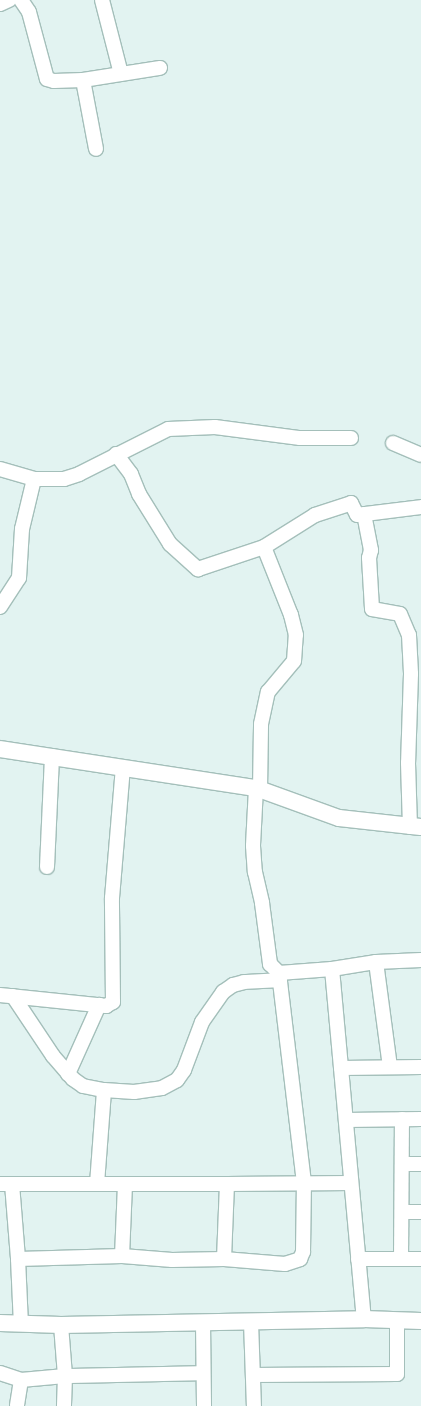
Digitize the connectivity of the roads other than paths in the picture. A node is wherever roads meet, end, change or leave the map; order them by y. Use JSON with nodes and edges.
{"nodes":[{"id":1,"x":9,"y":0,"type":"edge"},
{"id":2,"x":21,"y":0,"type":"edge"},
{"id":3,"x":102,"y":0,"type":"edge"},
{"id":4,"x":0,"y":4,"type":"edge"},
{"id":5,"x":160,"y":68,"type":"dead end"},
{"id":6,"x":121,"y":74,"type":"junction"},
{"id":7,"x":84,"y":80,"type":"junction"},
{"id":8,"x":96,"y":149,"type":"dead end"},
{"id":9,"x":352,"y":438,"type":"dead end"},
{"id":10,"x":393,"y":443,"type":"dead end"},
{"id":11,"x":116,"y":454,"type":"junction"},
{"id":12,"x":421,"y":455,"type":"edge"},
{"id":13,"x":0,"y":469,"type":"edge"},
{"id":14,"x":34,"y":479,"type":"junction"},
{"id":15,"x":421,"y":507,"type":"edge"},
{"id":16,"x":364,"y":514,"type":"junction"},
{"id":17,"x":264,"y":547,"type":"junction"},
{"id":18,"x":0,"y":607,"type":"edge"},
{"id":19,"x":307,"y":626,"type":"dead end"},
{"id":20,"x":295,"y":639,"type":"junction"},
{"id":21,"x":0,"y":749,"type":"edge"},
{"id":22,"x":52,"y":756,"type":"junction"},
{"id":23,"x":123,"y":767,"type":"junction"},
{"id":24,"x":258,"y":789,"type":"junction"},
{"id":25,"x":416,"y":827,"type":"edge"},
{"id":26,"x":47,"y":866,"type":"dead end"},
{"id":27,"x":421,"y":960,"type":"edge"},
{"id":28,"x":376,"y":962,"type":"junction"},
{"id":29,"x":332,"y":969,"type":"junction"},
{"id":30,"x":279,"y":976,"type":"junction"},
{"id":31,"x":7,"y":996,"type":"edge"},
{"id":32,"x":99,"y":1005,"type":"junction"},
{"id":33,"x":390,"y":1067,"type":"junction"},
{"id":34,"x":421,"y":1067,"type":"edge"},
{"id":35,"x":341,"y":1068,"type":"junction"},
{"id":36,"x":68,"y":1074,"type":"junction"},
{"id":37,"x":104,"y":1090,"type":"junction"},
{"id":38,"x":402,"y":1119,"type":"junction"},
{"id":39,"x":421,"y":1119,"type":"edge"},
{"id":40,"x":346,"y":1120,"type":"junction"},
{"id":41,"x":402,"y":1164,"type":"junction"},
{"id":42,"x":421,"y":1164,"type":"edge"},
{"id":43,"x":351,"y":1183,"type":"junction"},
{"id":44,"x":6,"y":1184,"type":"edge"},
{"id":45,"x":97,"y":1184,"type":"junction"},
{"id":46,"x":125,"y":1184,"type":"junction"},
{"id":47,"x":227,"y":1184,"type":"junction"},
{"id":48,"x":304,"y":1184,"type":"junction"},
{"id":49,"x":402,"y":1212,"type":"junction"},
{"id":50,"x":421,"y":1212,"type":"edge"},
{"id":51,"x":122,"y":1256,"type":"junction"},
{"id":52,"x":18,"y":1259,"type":"junction"},
{"id":53,"x":224,"y":1259,"type":"junction"},
{"id":54,"x":358,"y":1259,"type":"junction"},
{"id":55,"x":401,"y":1259,"type":"junction"},
{"id":56,"x":421,"y":1259,"type":"edge"},
{"id":57,"x":364,"y":1319,"type":"junction"},
{"id":58,"x":397,"y":1321,"type":"junction"},
{"id":59,"x":421,"y":1321,"type":"edge"},
{"id":60,"x":251,"y":1322,"type":"junction"},
{"id":61,"x":0,"y":1323,"type":"edge"},
{"id":62,"x":203,"y":1323,"type":"junction"},
{"id":63,"x":21,"y":1324,"type":"junction"},
{"id":64,"x":62,"y":1325,"type":"junction"},
{"id":65,"x":0,"y":1373,"type":"edge"},
{"id":66,"x":203,"y":1373,"type":"junction"},
{"id":67,"x":253,"y":1375,"type":"junction"},
{"id":68,"x":65,"y":1376,"type":"junction"},
{"id":69,"x":21,"y":1380,"type":"junction"},
{"id":70,"x":17,"y":1406,"type":"edge"},
{"id":71,"x":64,"y":1406,"type":"edge"},
{"id":72,"x":204,"y":1406,"type":"edge"},
{"id":73,"x":254,"y":1406,"type":"edge"}],
"edges":[{"from":1,"to":4,"type":"street"},
{"from":2,"to":7,"type":"street"},
{"from":3,"to":6,"type":"street"},
{"from":5,"to":6,"type":"street"},
{"from":6,"to":7,"type":"street"},
{"from":7,"to":8,"type":"street"},
{"from":9,"to":11,"type":"street"},
{"from":10,"to":12,"type":"street"},
{"from":11,"to":14,"type":"street"},
{"from":11,"to":17,"type":"street"},
{"from":13,"to":14,"type":"street"},
{"from":14,"to":18,"type":"street"},
{"from":15,"to":16,"type":"street"},
{"from":16,"to":17,"type":"street"},
{"from":16,"to":25,"type":"street"},
{"from":17,"to":20,"type":"street"},
{"from":19,"to":20,"type":"street"},
{"from":20,"to":24,"type":"street"},
{"from":21,"to":22,"type":"street"},
{"from":22,"to":23,"type":"street"},
{"from":22,"to":26,"type":"street"},
{"from":23,"to":24,"type":"street"},
{"from":23,"to":32,"type":"street"},
{"from":24,"to":25,"type":"street"},
{"from":24,"to":30,"type":"street"},
{"from":27,"to":28,"type":"street"},
{"from":28,"to":29,"type":"street"},
{"from":28,"to":33,"type":"street"},
{"from":29,"to":30,"type":"street"},
{"from":29,"to":35,"type":"street"},
{"from":30,"to":37,"type":"street"},
{"from":30,"to":48,"type":"street"},
{"from":31,"to":32,"type":"street"},
{"from":31,"to":36,"type":"street"},
{"from":32,"to":36,"type":"street"},
{"from":33,"to":34,"type":"street"},
{"from":33,"to":35,"type":"street"},
{"from":35,"to":40,"type":"street"},
{"from":36,"to":37,"type":"street"},
{"from":37,"to":45,"type":"street"},
{"from":38,"to":39,"type":"street"},
{"from":38,"to":40,"type":"street"},
{"from":38,"to":41,"type":"street"},
{"from":40,"to":43,"type":"street"},
{"from":41,"to":42,"type":"street"},
{"from":41,"to":49,"type":"street"},
{"from":43,"to":48,"type":"street"},
{"from":43,"to":54,"type":"street"},
{"from":44,"to":45,"type":"street"},
{"from":44,"to":52,"type":"street"},
{"from":45,"to":46,"type":"street"},
{"from":46,"to":47,"type":"street"},
{"from":46,"to":51,"type":"street"},
{"from":47,"to":48,"type":"street"},
{"from":47,"to":53,"type":"street"},
{"from":48,"to":53,"type":"street"},
{"from":49,"to":50,"type":"street"},
{"from":49,"to":55,"type":"street"},
{"from":51,"to":52,"type":"street"},
{"from":51,"to":53,"type":"street"},
{"from":52,"to":63,"type":"street"},
{"from":54,"to":55,"type":"street"},
{"from":54,"to":57,"type":"street"},
{"from":55,"to":56,"type":"street"},
{"from":57,"to":58,"type":"street"},
{"from":57,"to":60,"type":"street"},
{"from":58,"to":59,"type":"street"},
{"from":58,"to":67,"type":"street"},
{"from":60,"to":62,"type":"street"},
{"from":60,"to":67,"type":"street"},
{"from":61,"to":63,"type":"street"},
{"from":62,"to":64,"type":"street"},
{"from":62,"to":66,"type":"street"},
{"from":63,"to":64,"type":"street"},
{"from":64,"to":68,"type":"street"},
{"from":65,"to":69,"type":"street"},
{"from":66,"to":68,"type":"street"},
{"from":66,"to":72,"type":"street"},
{"from":67,"to":73,"type":"street"},
{"from":68,"to":69,"type":"street"},
{"from":68,"to":71,"type":"street"},
{"from":69,"to":70,"type":"street"}]}
